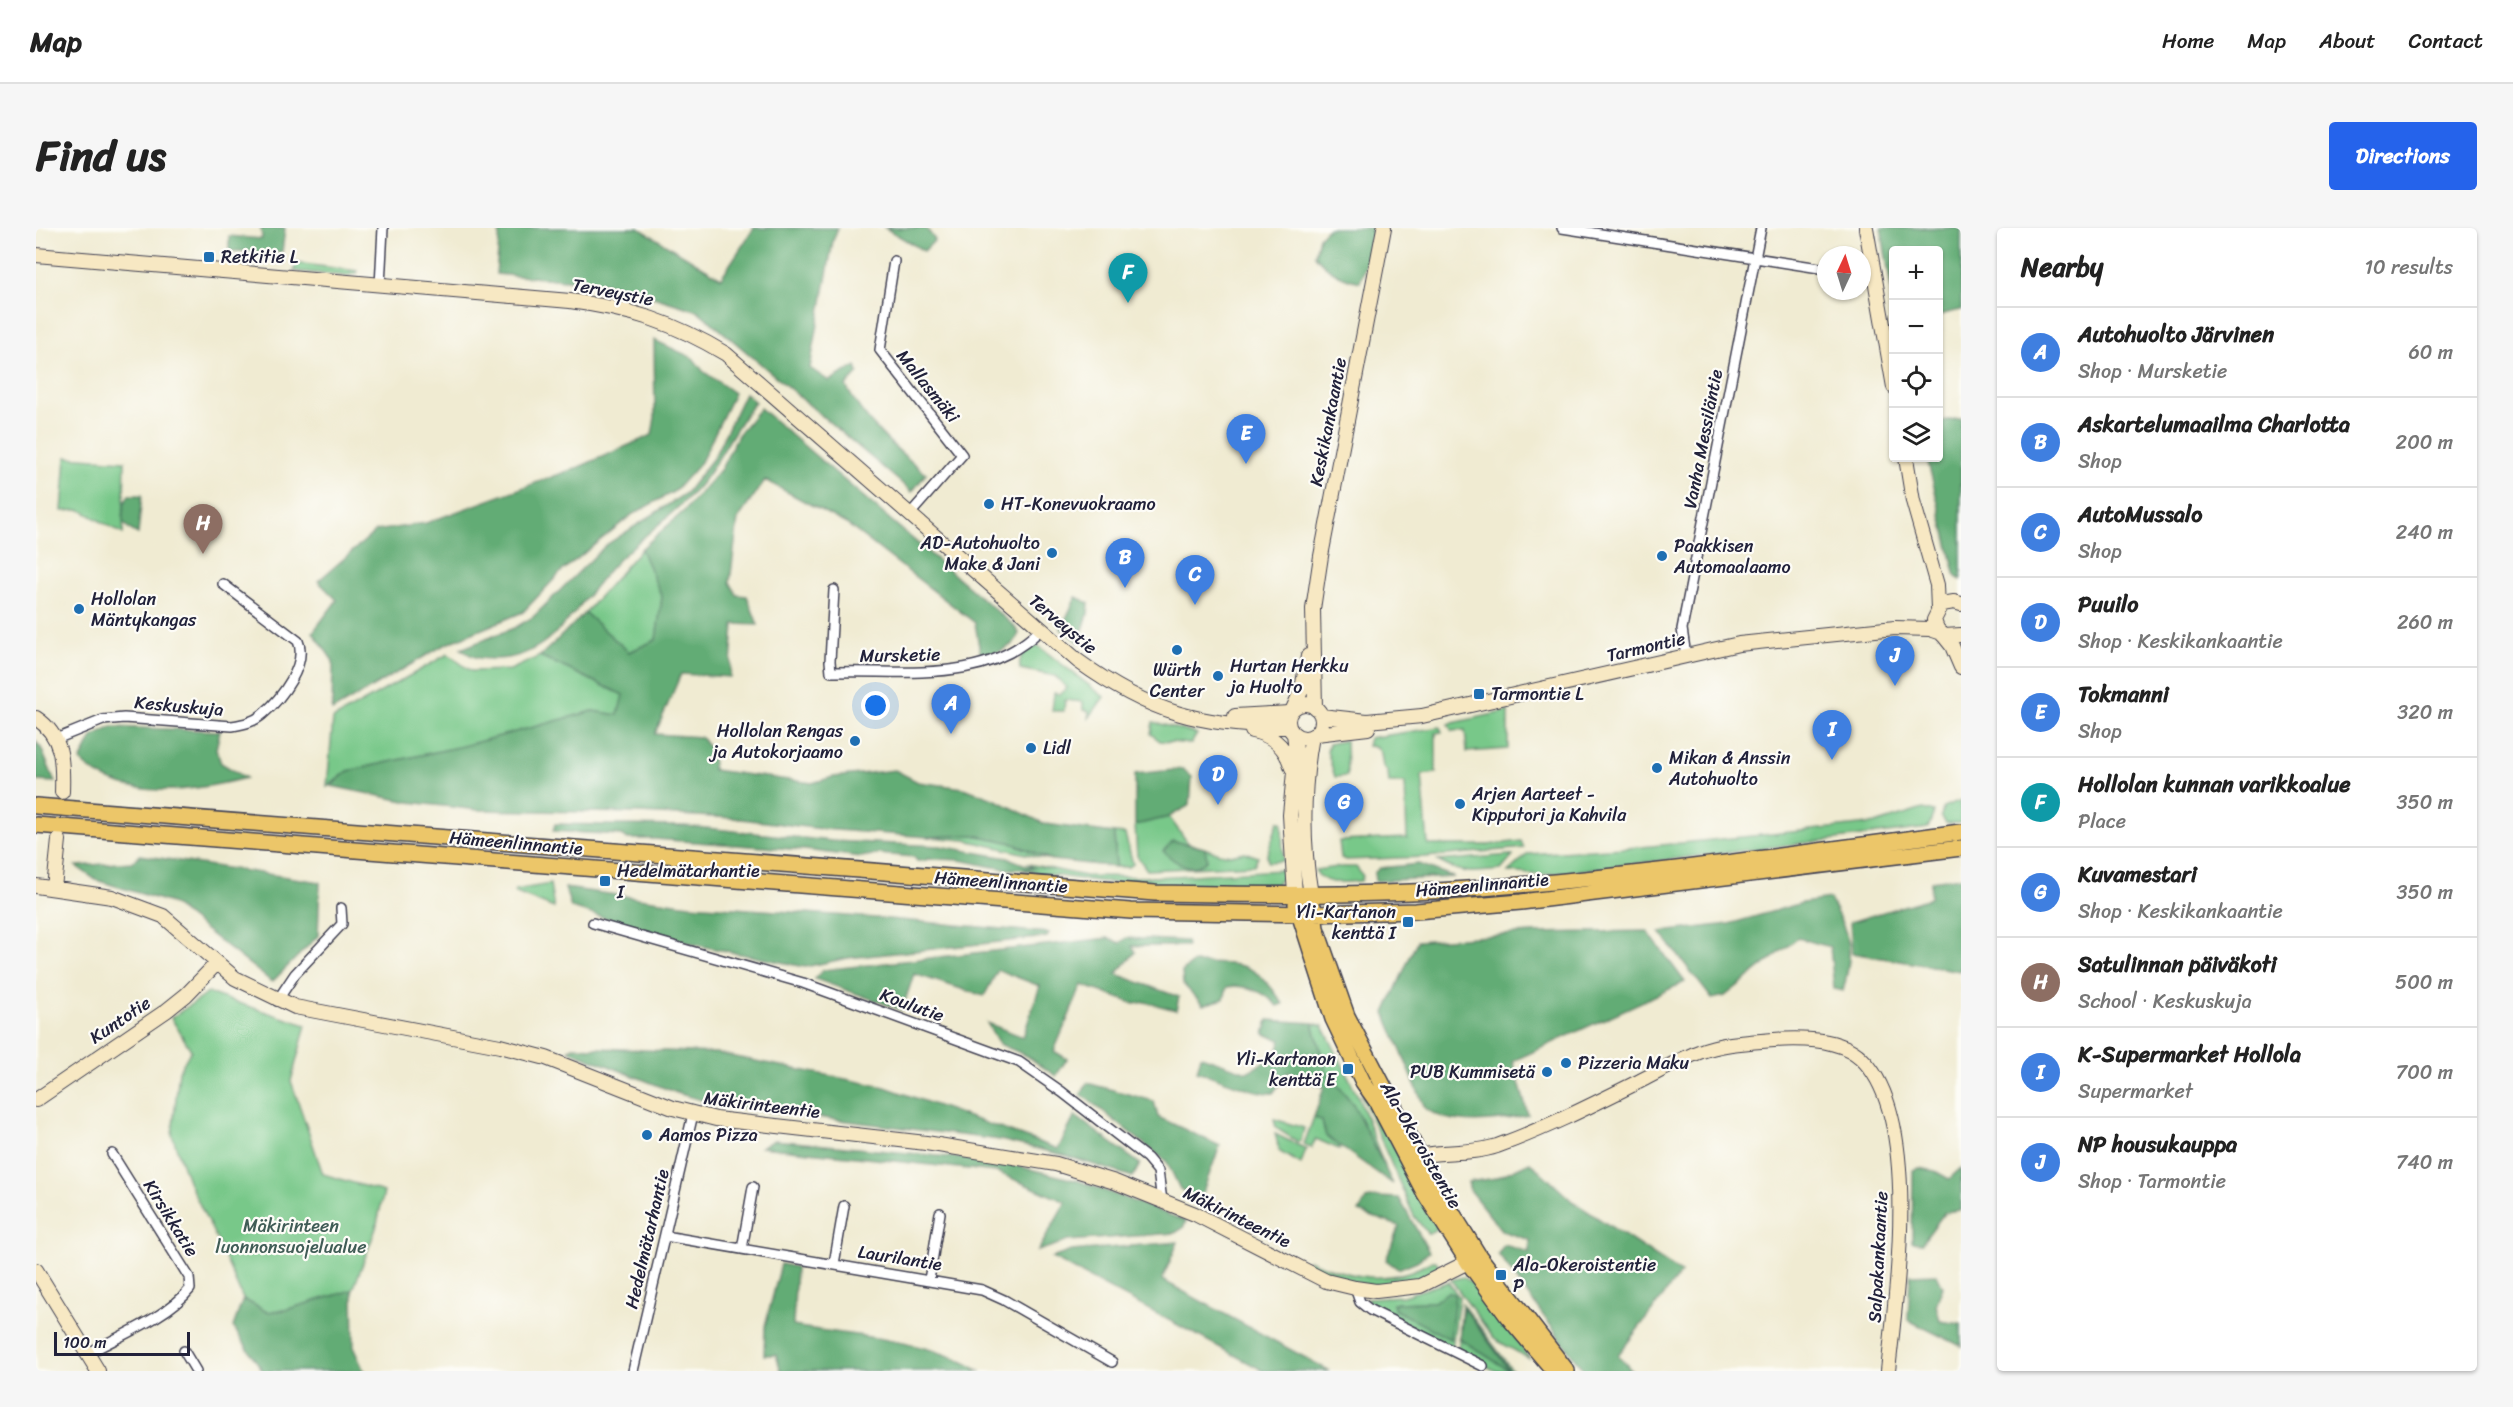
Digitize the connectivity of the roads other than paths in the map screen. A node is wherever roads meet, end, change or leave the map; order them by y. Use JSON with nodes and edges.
{"nodes":[{"id":1,"x":383,"y":228,"type":"edge"},
{"id":2,"x":1384,"y":228,"type":"edge"},
{"id":3,"x":1562,"y":228,"type":"edge"},
{"id":4,"x":1761,"y":228,"type":"edge"},
{"id":5,"x":1866,"y":228,"type":"edge"},
{"id":6,"x":1867,"y":246,"type":"edge"},
{"id":7,"x":36,"y":255,"type":"edge"},
{"id":8,"x":1754,"y":258,"type":"junction"},
{"id":9,"x":894,"y":261,"type":"dead end"},
{"id":10,"x":1817,"y":268,"type":"edge"},
{"id":11,"x":380,"y":286,"type":"junction"},
{"id":12,"x":1871,"y":288,"type":"edge"},
{"id":13,"x":1889,"y":369,"type":"edge"},
{"id":14,"x":1907,"y":462,"type":"edge"},
{"id":15,"x":910,"y":514,"type":"junction"},
{"id":16,"x":1931,"y":561,"type":"junction"},
{"id":17,"x":223,"y":584,"type":"dead end"},
{"id":18,"x":834,"y":590,"type":"dead end"},
{"id":19,"x":1961,"y":604,"type":"edge"},
{"id":20,"x":1936,"y":611,"type":"junction"},
{"id":21,"x":1313,"y":624,"type":"junction"},
{"id":22,"x":1895,"y":628,"type":"junction"},
{"id":23,"x":1041,"y":629,"type":"junction"},
{"id":24,"x":1941,"y":634,"type":"junction"},
{"id":25,"x":1961,"y":635,"type":"edge"},
{"id":26,"x":1686,"y":657,"type":"junction"},
{"id":27,"x":1961,"y":668,"type":"edge"},
{"id":28,"x":1160,"y":709,"type":"junction"},
{"id":29,"x":1318,"y":712,"type":"junction"},
{"id":30,"x":36,"y":718,"type":"edge"},
{"id":31,"x":1408,"y":718,"type":"junction"},
{"id":32,"x":1292,"y":721,"type":"junction"},
{"id":33,"x":1314,"y":735,"type":"junction"},
{"id":34,"x":56,"y":739,"type":"junction"},
{"id":35,"x":1294,"y":772,"type":"junction"},
{"id":36,"x":62,"y":792,"type":"dead end"},
{"id":37,"x":36,"y":806,"type":"edge"},
{"id":38,"x":36,"y":825,"type":"edge"},
{"id":39,"x":1961,"y":832,"type":"edge"},
{"id":40,"x":59,"y":840,"type":"dead end"},
{"id":41,"x":1961,"y":848,"type":"edge"},
{"id":42,"x":36,"y":886,"type":"edge"},
{"id":43,"x":54,"y":888,"type":"junction"},
{"id":44,"x":1295,"y":895,"type":"junction"},
{"id":45,"x":1311,"y":896,"type":"junction"},
{"id":46,"x":341,"y":908,"type":"dead end"},
{"id":47,"x":1298,"y":914,"type":"junction"},
{"id":48,"x":1314,"y":914,"type":"junction"},
{"id":49,"x":593,"y":923,"type":"dead end"},
{"id":50,"x":217,"y":963,"type":"junction"},
{"id":51,"x":278,"y":1001,"type":"junction"},
{"id":52,"x":36,"y":1100,"type":"edge"},
{"id":53,"x":693,"y":1114,"type":"junction"},
{"id":54,"x":112,"y":1154,"type":"dead end"},
{"id":55,"x":1413,"y":1157,"type":"junction"},
{"id":56,"x":753,"y":1187,"type":"dead end"},
{"id":57,"x":1162,"y":1201,"type":"junction"},
{"id":58,"x":844,"y":1206,"type":"dead end"},
{"id":59,"x":940,"y":1213,"type":"dead end"},
{"id":60,"x":665,"y":1236,"type":"junction"},
{"id":61,"x":742,"y":1249,"type":"junction"},
{"id":62,"x":1474,"y":1259,"type":"junction"},
{"id":63,"x":834,"y":1264,"type":"junction"},
{"id":64,"x":36,"y":1270,"type":"edge"},
{"id":65,"x":929,"y":1280,"type":"junction"},
{"id":66,"x":1355,"y":1288,"type":"junction"},
{"id":67,"x":184,"y":1351,"type":"dead end"},
{"id":68,"x":87,"y":1354,"type":"junction"},
{"id":69,"x":1112,"y":1362,"type":"dead end"},
{"id":70,"x":1483,"y":1366,"type":"dead end"},
{"id":71,"x":98,"y":1371,"type":"edge"},
{"id":72,"x":196,"y":1371,"type":"edge"},
{"id":73,"x":633,"y":1371,"type":"edge"},
{"id":74,"x":1554,"y":1371,"type":"edge"},
{"id":75,"x":1567,"y":1371,"type":"edge"},
{"id":76,"x":1888,"y":1371,"type":"edge"}],
"edges":[{"from":1,"to":11,"type":"street"},
{"from":2,"to":21,"type":"street","name":"Keskikankaantie"},
{"from":3,"to":8,"type":"street"},
{"from":4,"to":8,"type":"street","name":"Vanha Messiläntie"},
{"from":5,"to":6,"type":"street"},
{"from":7,"to":11,"type":"street","name":"Terveystie"},
{"from":8,"to":10,"type":"street"},
{"from":8,"to":26,"type":"street","name":"Vanha Messiläntie"},
{"from":9,"to":15,"type":"street","name":"Mallasmäki"},
{"from":11,"to":15,"type":"street","name":"Terveystie"},
{"from":12,"to":13,"type":"street"},
{"from":14,"to":16,"type":"street"},
{"from":15,"to":23,"type":"street","name":"Terveystie"},
{"from":16,"to":19,"type":"street"},
{"from":16,"to":20,"type":"street"},
{"from":17,"to":34,"type":"street","name":"Keskuskuja"},
{"from":18,"to":23,"type":"street","name":"Mursketie"},
{"from":19,"to":20,"type":"street","name":"Tarmontie"},
{"from":20,"to":22,"type":"street","name":"Tarmontie"},
{"from":20,"to":24,"type":"street"},
{"from":21,"to":29,"type":"street","name":"Keskikankaantie"},
{"from":21,"to":32,"type":"street","name":"Keskikankaantie"},
{"from":22,"to":24,"type":"street","name":"Tarmontie"},
{"from":22,"to":26,"type":"street","name":"Tarmontie"},
{"from":23,"to":28,"type":"street","name":"Terveystie"},
{"from":24,"to":25,"type":"street","name":"Tarmontie"},
{"from":24,"to":27,"type":"street"},
{"from":26,"to":31,"type":"street","name":"Tarmontie"},
{"from":28,"to":32,"type":"street","name":"Terveystie"},
{"from":28,"to":35,"type":"street","name":"Terveystie"},
{"from":29,"to":31,"type":"street","name":"Tarmontie"},
{"from":29,"to":32,"type":"street"},
{"from":29,"to":33,"type":"street"},
{"from":30,"to":34,"type":"street"},
{"from":31,"to":33,"type":"street","name":"Tarmontie"},
{"from":32,"to":33,"type":"street"},
{"from":32,"to":35,"type":"street","name":"Keskikankaantie"},
{"from":33,"to":45,"type":"street"},
{"from":34,"to":36,"type":"street"},
{"from":35,"to":44,"type":"street","name":"Keskikankaantie"},
{"from":37,"to":44,"type":"main road","name":"Hämeenlinnantie"},
{"from":38,"to":47,"type":"main road","name":"Hämeenlinnantie"},
{"from":39,"to":45,"type":"main road","name":"Hämeenlinnantie"},
{"from":40,"to":43,"type":"street"},
{"from":41,"to":48,"type":"main road","name":"Hämeenlinnantie"},
{"from":42,"to":43,"type":"street","name":"Mäkirinteentie"},
{"from":43,"to":50,"type":"street","name":"Mäkirinteentie"},
{"from":44,"to":45,"type":"main road","name":"Hämeenlinnantie"},
{"from":44,"to":47,"type":"main road","name":"Ala-Okeroistentie"},
{"from":45,"to":48,"type":"main road","name":"Ala-Okeroistentie"},
{"from":46,"to":51,"type":"street"},
{"from":47,"to":48,"type":"main road","name":"Hämeenlinnantie"},
{"from":47,"to":55,"type":"main road","name":"Ala-Okeroistentie"},
{"from":48,"to":55,"type":"main road","name":"Ala-Okeroistentie"},
{"from":49,"to":57,"type":"street","name":"Koulutie"},
{"from":50,"to":51,"type":"street","name":"Mäkirinteentie"},
{"from":50,"to":52,"type":"street","name":"Kuntotie"},
{"from":51,"to":53,"type":"street","name":"Mäkirinteentie"},
{"from":53,"to":57,"type":"street","name":"Mäkirinteentie"},
{"from":53,"to":60,"type":"street","name":"Hedelmätarhantie"},
{"from":54,"to":68,"type":"street","name":"Kirsikkatie"},
{"from":55,"to":62,"type":"main road","name":"Ala-Okeroistentie"},
{"from":55,"to":76,"type":"street","name":"Salpakankaantie"},
{"from":56,"to":61,"type":"street"},
{"from":57,"to":66,"type":"street","name":"Mäkirinteentie"},
{"from":58,"to":63,"type":"street"},
{"from":59,"to":65,"type":"street"},
{"from":60,"to":61,"type":"street","name":"Laurilantie"},
{"from":60,"to":73,"type":"street","name":"Hedelmätarhantie"},
{"from":61,"to":63,"type":"street","name":"Laurilantie"},
{"from":62,"to":66,"type":"street","name":"Mäkirinteentie"},
{"from":62,"to":74,"type":"main road","name":"Ala-Okeroistentie"},
{"from":62,"to":75,"type":"main road","name":"Ala-Okeroistentie"},
{"from":63,"to":65,"type":"street","name":"Laurilantie"},
{"from":64,"to":68,"type":"street"},
{"from":65,"to":69,"type":"street","name":"Laurilantie"},
{"from":66,"to":70,"type":"street"},
{"from":67,"to":72,"type":"street"},
{"from":68,"to":71,"type":"street"}]}
